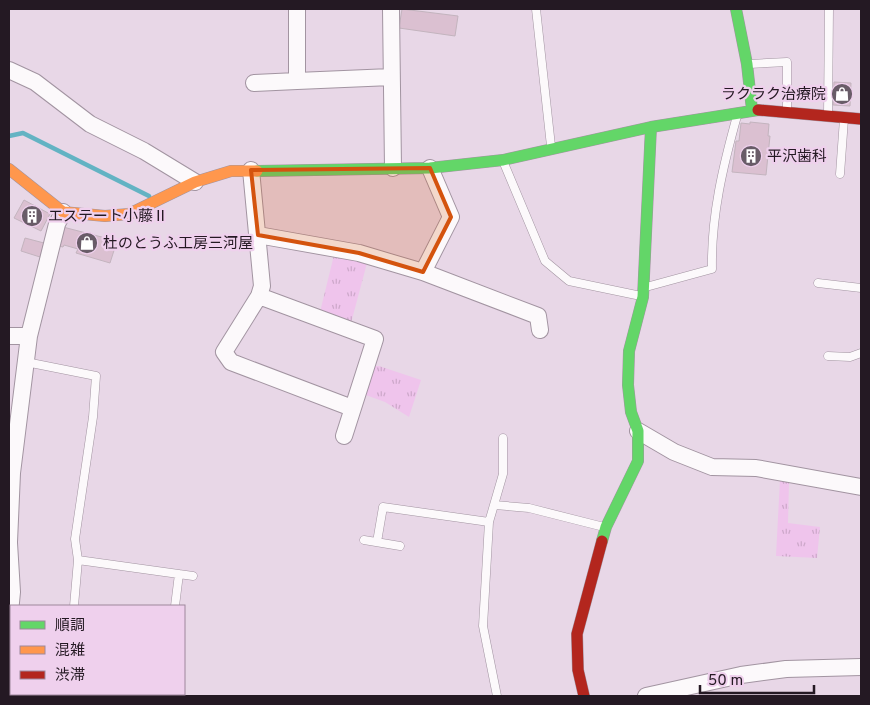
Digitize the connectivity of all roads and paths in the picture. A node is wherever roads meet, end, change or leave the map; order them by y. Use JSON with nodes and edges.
{"nodes":[{"id":1,"x":297,"y":9,"type":"edge"},
{"id":2,"x":391,"y":9,"type":"edge"},
{"id":3,"x":536,"y":9,"type":"edge"},
{"id":4,"x":736,"y":9,"type":"edge"},
{"id":5,"x":830,"y":9,"type":"edge"},
{"id":6,"x":747,"y":64,"type":"junction"},
{"id":7,"x":9,"y":70,"type":"edge"},
{"id":8,"x":390,"y":77,"type":"junction"},
{"id":9,"x":298,"y":81,"type":"junction"},
{"id":10,"x":254,"y":82,"type":"dead end"},
{"id":11,"x":752,"y":110,"type":"junction"},
{"id":12,"x":786,"y":111,"type":"junction"},
{"id":13,"x":738,"y":112,"type":"junction"},
{"id":14,"x":828,"y":115,"type":"junction"},
{"id":15,"x":844,"y":117,"type":"junction"},
{"id":16,"x":861,"y":119,"type":"edge"},
{"id":17,"x":651,"y":127,"type":"junction"},
{"id":18,"x":551,"y":149,"type":"junction"},
{"id":19,"x":503,"y":160,"type":"junction"},
{"id":20,"x":393,"y":168,"type":"junction"},
{"id":21,"x":430,"y":168,"type":"junction"},
{"id":22,"x":9,"y":169,"type":"edge"},
{"id":23,"x":250,"y":170,"type":"junction"},
{"id":24,"x":840,"y":174,"type":"dead end"},
{"id":25,"x":195,"y":182,"type":"junction"},
{"id":26,"x":62,"y":212,"type":"junction"},
{"id":27,"x":258,"y":235,"type":"junction"},
{"id":28,"x":423,"y":272,"type":"junction"},
{"id":29,"x":818,"y":283,"type":"dead end"},
{"id":30,"x":861,"y":288,"type":"edge"},
{"id":31,"x":643,"y":292,"type":"junction"},
{"id":32,"x":259,"y":296,"type":"junction"},
{"id":33,"x":540,"y":330,"type":"dead end"},
{"id":34,"x":9,"y":336,"type":"edge"},
{"id":35,"x":29,"y":336,"type":"junction"},
{"id":36,"x":861,"y":353,"type":"edge"},
{"id":37,"x":828,"y":356,"type":"dead end"},
{"id":38,"x":26,"y":362,"type":"junction"},
{"id":39,"x":352,"y":408,"type":"junction"},
{"id":40,"x":638,"y":431,"type":"junction"},
{"id":41,"x":344,"y":436,"type":"dead end"},
{"id":42,"x":503,"y":438,"type":"dead end"},
{"id":43,"x":861,"y":487,"type":"edge"},
{"id":44,"x":495,"y":505,"type":"junction"},
{"id":45,"x":488,"y":522,"type":"junction"},
{"id":46,"x":606,"y":527,"type":"junction"},
{"id":47,"x":364,"y":540,"type":"dead end"},
{"id":48,"x":9,"y":542,"type":"edge"},
{"id":49,"x":377,"y":542,"type":"junction"},
{"id":50,"x":400,"y":546,"type":"dead end"},
{"id":51,"x":78,"y":560,"type":"junction"},
{"id":52,"x":179,"y":574,"type":"junction"},
{"id":53,"x":193,"y":576,"type":"dead end"},
{"id":54,"x":11,"y":605,"type":"edge"},
{"id":55,"x":74,"y":605,"type":"edge"},
{"id":56,"x":175,"y":605,"type":"edge"},
{"id":57,"x":861,"y":667,"type":"edge"},
{"id":58,"x":690,"y":691,"type":"edge"},
{"id":59,"x":497,"y":696,"type":"edge"},
{"id":60,"x":584,"y":696,"type":"edge"},
{"id":61,"x":646,"y":696,"type":"edge"}],
"edges":[{"from":1,"to":9,"type":"street"},
{"from":2,"to":8,"type":"street"},
{"from":3,"to":18,"type":"lane"},
{"from":4,"to":6,"type":"street"},
{"from":5,"to":14,"type":"lane"},
{"from":6,"to":11,"type":"street"},
{"from":6,"to":12,"type":"lane"},
{"from":7,"to":25,"type":"street"},
{"from":8,"to":9,"type":"street"},
{"from":8,"to":20,"type":"street"},
{"from":9,"to":10,"type":"street"},
{"from":11,"to":12,"type":"street"},
{"from":11,"to":13,"type":"street"},
{"from":12,"to":14,"type":"street"},
{"from":13,"to":17,"type":"street"},
{"from":13,"to":31,"type":"lane"},
{"from":14,"to":15,"type":"street"},
{"from":15,"to":16,"type":"street"},
{"from":15,"to":24,"type":"lane"},
{"from":17,"to":18,"type":"street"},
{"from":17,"to":31,"type":"street"},
{"from":18,"to":19,"type":"street"},
{"from":19,"to":21,"type":"street"},
{"from":19,"to":31,"type":"lane"},
{"from":20,"to":21,"type":"street"},
{"from":20,"to":23,"type":"street"},
{"from":21,"to":28,"type":"street"},
{"from":22,"to":26,"type":"street"},
{"from":23,"to":25,"type":"street"},
{"from":23,"to":27,"type":"street"},
{"from":25,"to":26,"type":"street"},
{"from":26,"to":35,"type":"street"},
{"from":27,"to":28,"type":"street"},
{"from":27,"to":32,"type":"street"},
{"from":28,"to":33,"type":"street"},
{"from":29,"to":30,"type":"lane"},
{"from":31,"to":40,"type":"street"},
{"from":32,"to":39,"type":"street"},
{"from":32,"to":39,"type":"street"},
{"from":34,"to":35,"type":"street"},
{"from":35,"to":38,"type":"street"},
{"from":36,"to":37,"type":"lane"},
{"from":38,"to":48,"type":"street"},
{"from":38,"to":51,"type":"lane"},
{"from":39,"to":41,"type":"street"},
{"from":40,"to":43,"type":"street"},
{"from":40,"to":46,"type":"street"},
{"from":42,"to":44,"type":"lane"},
{"from":44,"to":45,"type":"lane"},
{"from":44,"to":46,"type":"lane"},
{"from":45,"to":49,"type":"lane"},
{"from":45,"to":59,"type":"lane"},
{"from":46,"to":60,"type":"street"},
{"from":47,"to":49,"type":"lane"},
{"from":48,"to":54,"type":"street"},
{"from":49,"to":50,"type":"lane"},
{"from":51,"to":52,"type":"lane"},
{"from":51,"to":55,"type":"lane"},
{"from":52,"to":53,"type":"lane"},
{"from":52,"to":56,"type":"lane"},
{"from":57,"to":58,"type":"street"},
{"from":58,"to":61,"type":"street"}]}
